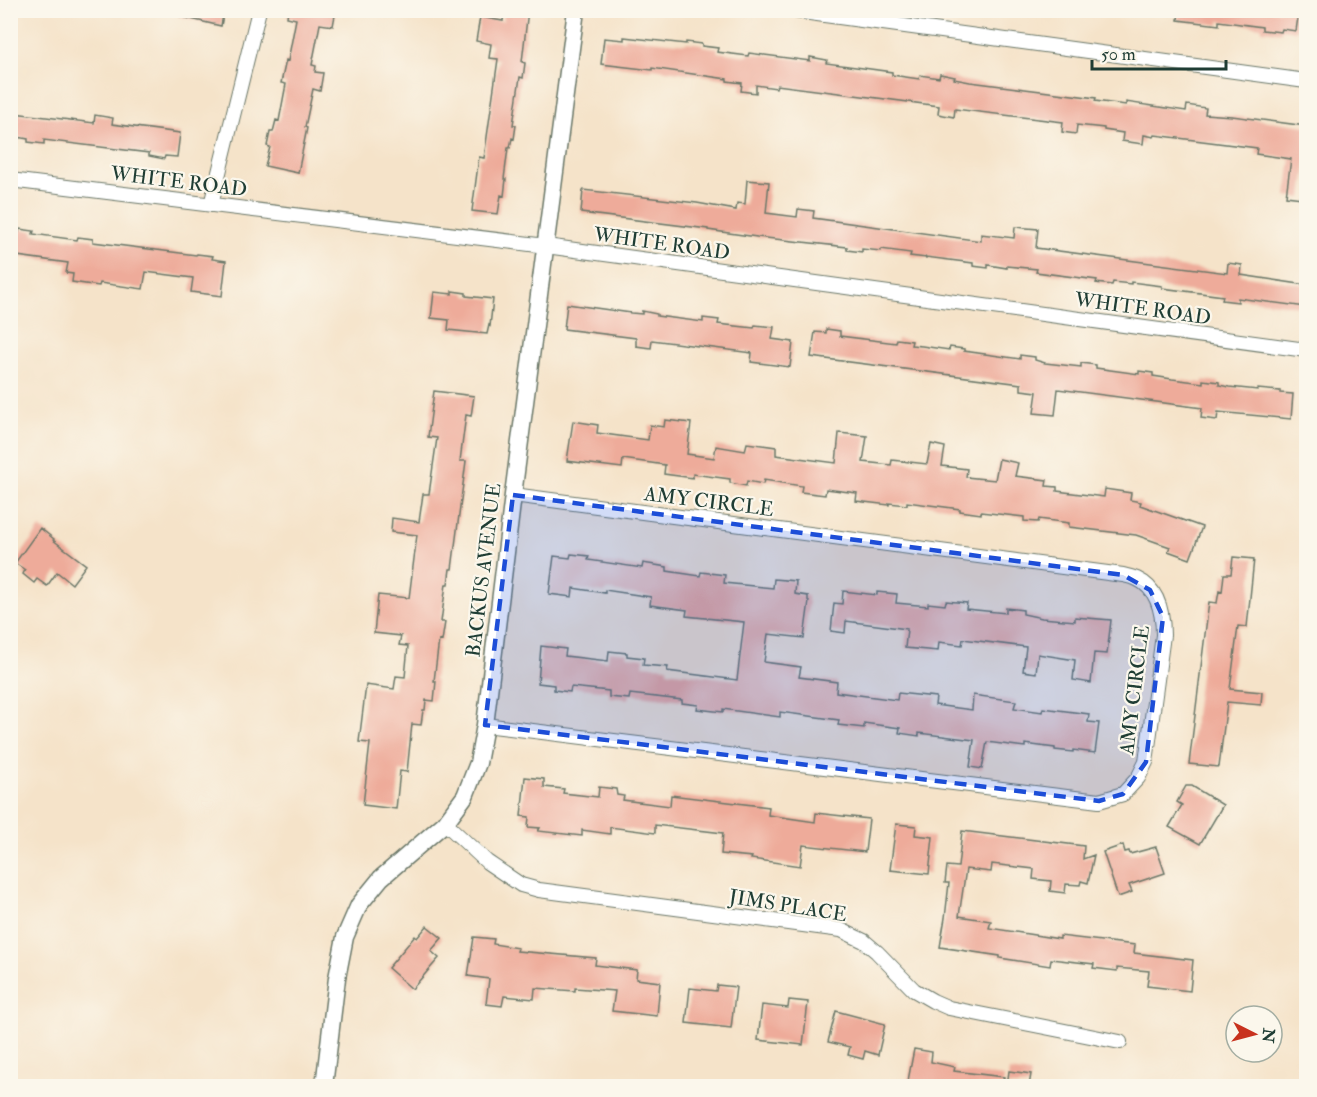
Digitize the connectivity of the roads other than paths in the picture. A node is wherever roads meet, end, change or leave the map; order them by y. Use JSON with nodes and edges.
{"nodes":[{"id":1,"x":259,"y":10,"type":"edge"},
{"id":2,"x":576,"y":10,"type":"edge"},
{"id":3,"x":788,"y":10,"type":"edge"},
{"id":4,"x":1306,"y":81,"type":"edge"},
{"id":5,"x":10,"y":180,"type":"edge"},
{"id":6,"x":211,"y":205,"type":"junction"},
{"id":7,"x":546,"y":246,"type":"junction"},
{"id":8,"x":1306,"y":351,"type":"edge"},
{"id":9,"x":513,"y":495,"type":"junction"},
{"id":10,"x":485,"y":725,"type":"junction"},
{"id":11,"x":445,"y":823,"type":"junction"},
{"id":12,"x":1120,"y":1042,"type":"dead end"},
{"id":13,"x":324,"y":1086,"type":"edge"}],
"edges":[{"from":1,"to":6,"type":"street"},
{"from":2,"to":7,"type":"street","name":"BACKUS AVENUE"},
{"from":3,"to":4,"type":"street"},
{"from":5,"to":6,"type":"street","name":"WHITE ROAD"},
{"from":6,"to":7,"type":"street","name":"WHITE ROAD"},
{"from":7,"to":8,"type":"street","name":"WHITE ROAD"},
{"from":7,"to":9,"type":"street","name":"BACKUS AVENUE"},
{"from":9,"to":10,"type":"street","name":"BACKUS AVENUE"},
{"from":9,"to":10,"type":"street","name":"AMY CIRCLE"},
{"from":10,"to":11,"type":"street","name":"BACKUS AVENUE"},
{"from":11,"to":12,"type":"street","name":"JIMS PLACE"},
{"from":11,"to":13,"type":"street","name":"BACKUS AVENUE"}]}
